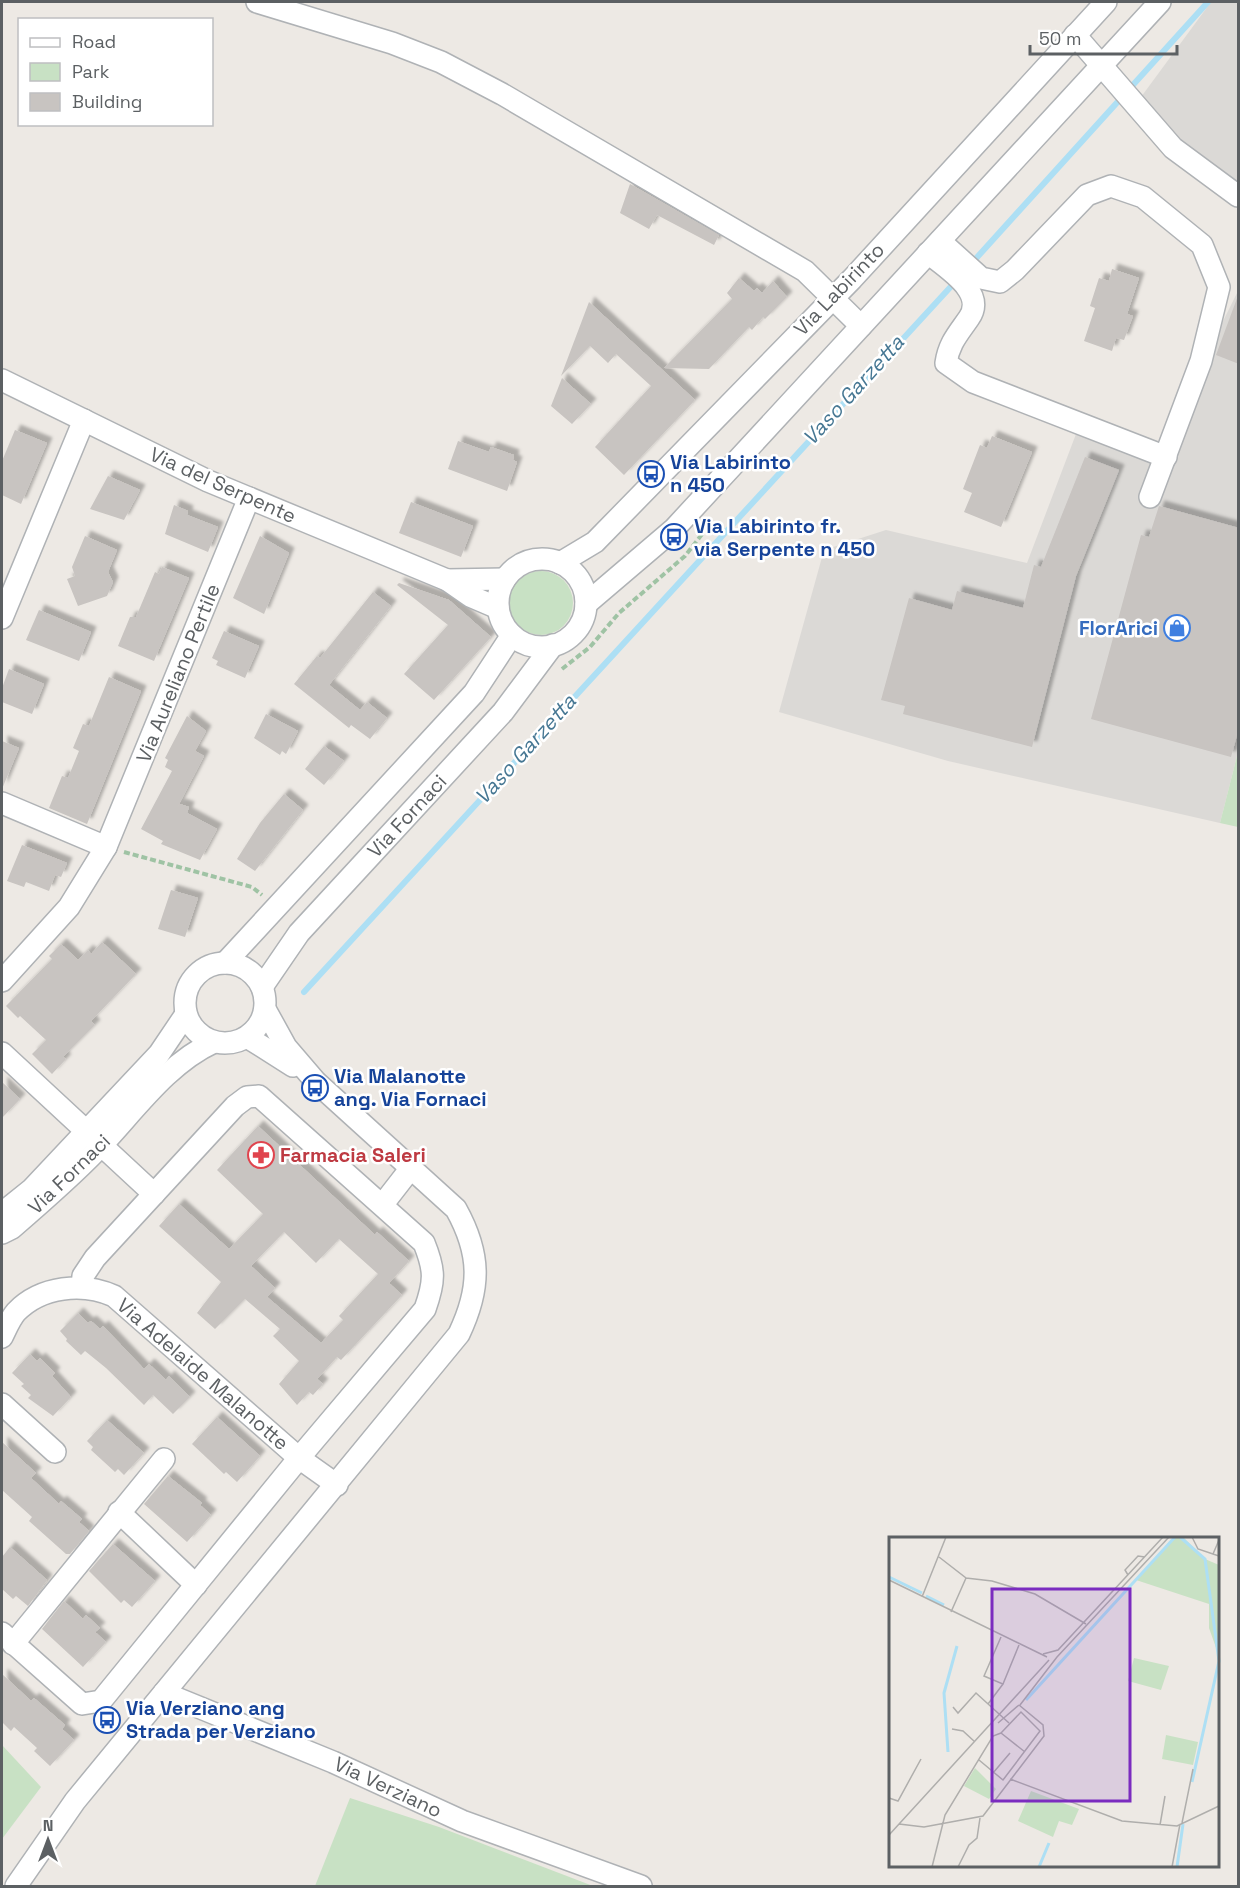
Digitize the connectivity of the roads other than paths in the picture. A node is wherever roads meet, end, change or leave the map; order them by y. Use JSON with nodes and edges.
{"nodes":[{"id":1,"x":257,"y":2,"type":"edge"},
{"id":2,"x":1106,"y":2,"type":"edge"},
{"id":3,"x":1160,"y":2,"type":"edge"},
{"id":4,"x":1075,"y":35,"type":"junction"},
{"id":5,"x":1102,"y":65,"type":"junction"},
{"id":6,"x":1239,"y":196,"type":"edge"},
{"id":7,"x":934,"y":247,"type":"junction"},
{"id":8,"x":963,"y":273,"type":"junction"},
{"id":9,"x":832,"y":298,"type":"junction"},
{"id":10,"x":861,"y":326,"type":"junction"},
{"id":11,"x":2,"y":380,"type":"edge"},
{"id":12,"x":84,"y":420,"type":"junction"},
{"id":13,"x":1166,"y":457,"type":"junction"},
{"id":14,"x":1150,"y":497,"type":"dead end"},
{"id":15,"x":249,"y":498,"type":"junction"},
{"id":16,"x":560,"y":563,"type":"junction"},
{"id":17,"x":505,"y":579,"type":"junction"},
{"id":18,"x":447,"y":580,"type":"junction"},
{"id":19,"x":586,"y":604,"type":"junction"},
{"id":20,"x":498,"y":608,"type":"junction"},
{"id":21,"x":2,"y":618,"type":"edge"},
{"id":22,"x":512,"y":635,"type":"junction"},
{"id":23,"x":552,"y":645,"type":"junction"},
{"id":24,"x":2,"y":803,"type":"edge"},
{"id":25,"x":106,"y":848,"type":"junction"},
{"id":26,"x":225,"y":963,"type":"junction"},
{"id":27,"x":2,"y":981,"type":"edge"},
{"id":28,"x":262,"y":987,"type":"junction"},
{"id":29,"x":265,"y":1009,"type":"junction"},
{"id":30,"x":186,"y":1014,"type":"junction"},
{"id":31,"x":247,"y":1036,"type":"junction"},
{"id":32,"x":214,"y":1042,"type":"junction"},
{"id":33,"x":2,"y":1053,"type":"edge"},
{"id":34,"x":316,"y":1082,"type":"junction"},
{"id":35,"x":87,"y":1130,"type":"junction"},
{"id":36,"x":102,"y":1145,"type":"junction"},
{"id":37,"x":411,"y":1168,"type":"junction"},
{"id":38,"x":154,"y":1194,"type":"junction"},
{"id":39,"x":383,"y":1204,"type":"junction"},
{"id":40,"x":2,"y":1213,"type":"edge"},
{"id":41,"x":2,"y":1233,"type":"edge"},
{"id":42,"x":82,"y":1287,"type":"junction"},
{"id":43,"x":2,"y":1337,"type":"edge"},
{"id":44,"x":2,"y":1404,"type":"edge"},
{"id":45,"x":55,"y":1452,"type":"dead end"},
{"id":46,"x":299,"y":1458,"type":"junction"},
{"id":47,"x":164,"y":1459,"type":"dead end"},
{"id":48,"x":337,"y":1485,"type":"junction"},
{"id":49,"x":119,"y":1512,"type":"junction"},
{"id":50,"x":196,"y":1585,"type":"junction"},
{"id":51,"x":7,"y":1638,"type":"edge"},
{"id":52,"x":164,"y":1693,"type":"junction"},
{"id":53,"x":16,"y":1887,"type":"edge"},
{"id":54,"x":641,"y":1887,"type":"edge"}],
"edges":[{"from":1,"to":9,"type":"street"},
{"from":2,"to":4,"type":"street","name":"Via Labirinto"},
{"from":3,"to":5,"type":"street","name":"Via Labirinto"},
{"from":4,"to":5,"type":"street"},
{"from":4,"to":9,"type":"street","name":"Via Labirinto"},
{"from":5,"to":6,"type":"street"},
{"from":5,"to":7,"type":"street","name":"Via Labirinto"},
{"from":7,"to":8,"type":"street"},
{"from":7,"to":10,"type":"street","name":"Via Labirinto"},
{"from":8,"to":13,"type":"street"},
{"from":8,"to":13,"type":"street"},
{"from":9,"to":10,"type":"street"},
{"from":9,"to":16,"type":"street","name":"Via Labirinto"},
{"from":10,"to":19,"type":"street","name":"Via Labirinto"},
{"from":11,"to":12,"type":"street","name":"Via del Serpente"},
{"from":12,"to":15,"type":"street","name":"Via del Serpente"},
{"from":12,"to":21,"type":"street"},
{"from":13,"to":14,"type":"street"},
{"from":15,"to":18,"type":"street","name":"Via del Serpente"},
{"from":15,"to":25,"type":"street","name":"Via Aureliano Pertile"},
{"from":16,"to":17,"type":"street"},
{"from":16,"to":19,"type":"street"},
{"from":17,"to":18,"type":"street","name":"Via del Serpente"},
{"from":17,"to":20,"type":"street"},
{"from":18,"to":20,"type":"street","name":"Via del Serpente"},
{"from":19,"to":23,"type":"street","name":"Via Fornaci"},
{"from":20,"to":22,"type":"street"},
{"from":22,"to":23,"type":"street"},
{"from":22,"to":26,"type":"street","name":"Via Fornaci"},
{"from":23,"to":28,"type":"street","name":"Via Fornaci"},
{"from":24,"to":25,"type":"street"},
{"from":25,"to":27,"type":"street","name":"Via Aureliano Pertile"},
{"from":26,"to":28,"type":"street"},
{"from":26,"to":30,"type":"street","name":"Via Fornaci"},
{"from":28,"to":29,"type":"street"},
{"from":29,"to":31,"type":"street"},
{"from":29,"to":34,"type":"street"},
{"from":30,"to":32,"type":"street"},
{"from":30,"to":35,"type":"street","name":"Via Fornaci"},
{"from":31,"to":32,"type":"street","name":"Via Fornaci"},
{"from":31,"to":34,"type":"street"},
{"from":32,"to":36,"type":"street","name":"Via Fornaci"},
{"from":33,"to":35,"type":"street"},
{"from":34,"to":37,"type":"street"},
{"from":35,"to":36,"type":"street"},
{"from":35,"to":40,"type":"street","name":"Via Fornaci"},
{"from":36,"to":38,"type":"street"},
{"from":36,"to":41,"type":"street","name":"Via Fornaci"},
{"from":37,"to":39,"type":"street"},
{"from":37,"to":48,"type":"street"},
{"from":38,"to":39,"type":"street","name":"Via Adelaide Malanotte"},
{"from":38,"to":42,"type":"street","name":"Via Adelaide Malanotte"},
{"from":39,"to":46,"type":"street","name":"Via Adelaide Malanotte"},
{"from":42,"to":43,"type":"street"},
{"from":42,"to":46,"type":"street","name":"Via Adelaide Malanotte"},
{"from":44,"to":45,"type":"street"},
{"from":46,"to":48,"type":"street","name":"Via Adelaide Malanotte"},
{"from":46,"to":50,"type":"street","name":"Via Adelaide Malanotte"},
{"from":47,"to":49,"type":"street"},
{"from":48,"to":52,"type":"street"},
{"from":49,"to":50,"type":"street"},
{"from":49,"to":51,"type":"street"},
{"from":50,"to":51,"type":"street","name":"Via Adelaide Malanotte"},
{"from":52,"to":53,"type":"street"},
{"from":52,"to":54,"type":"street","name":"Via Verziano"}]}
